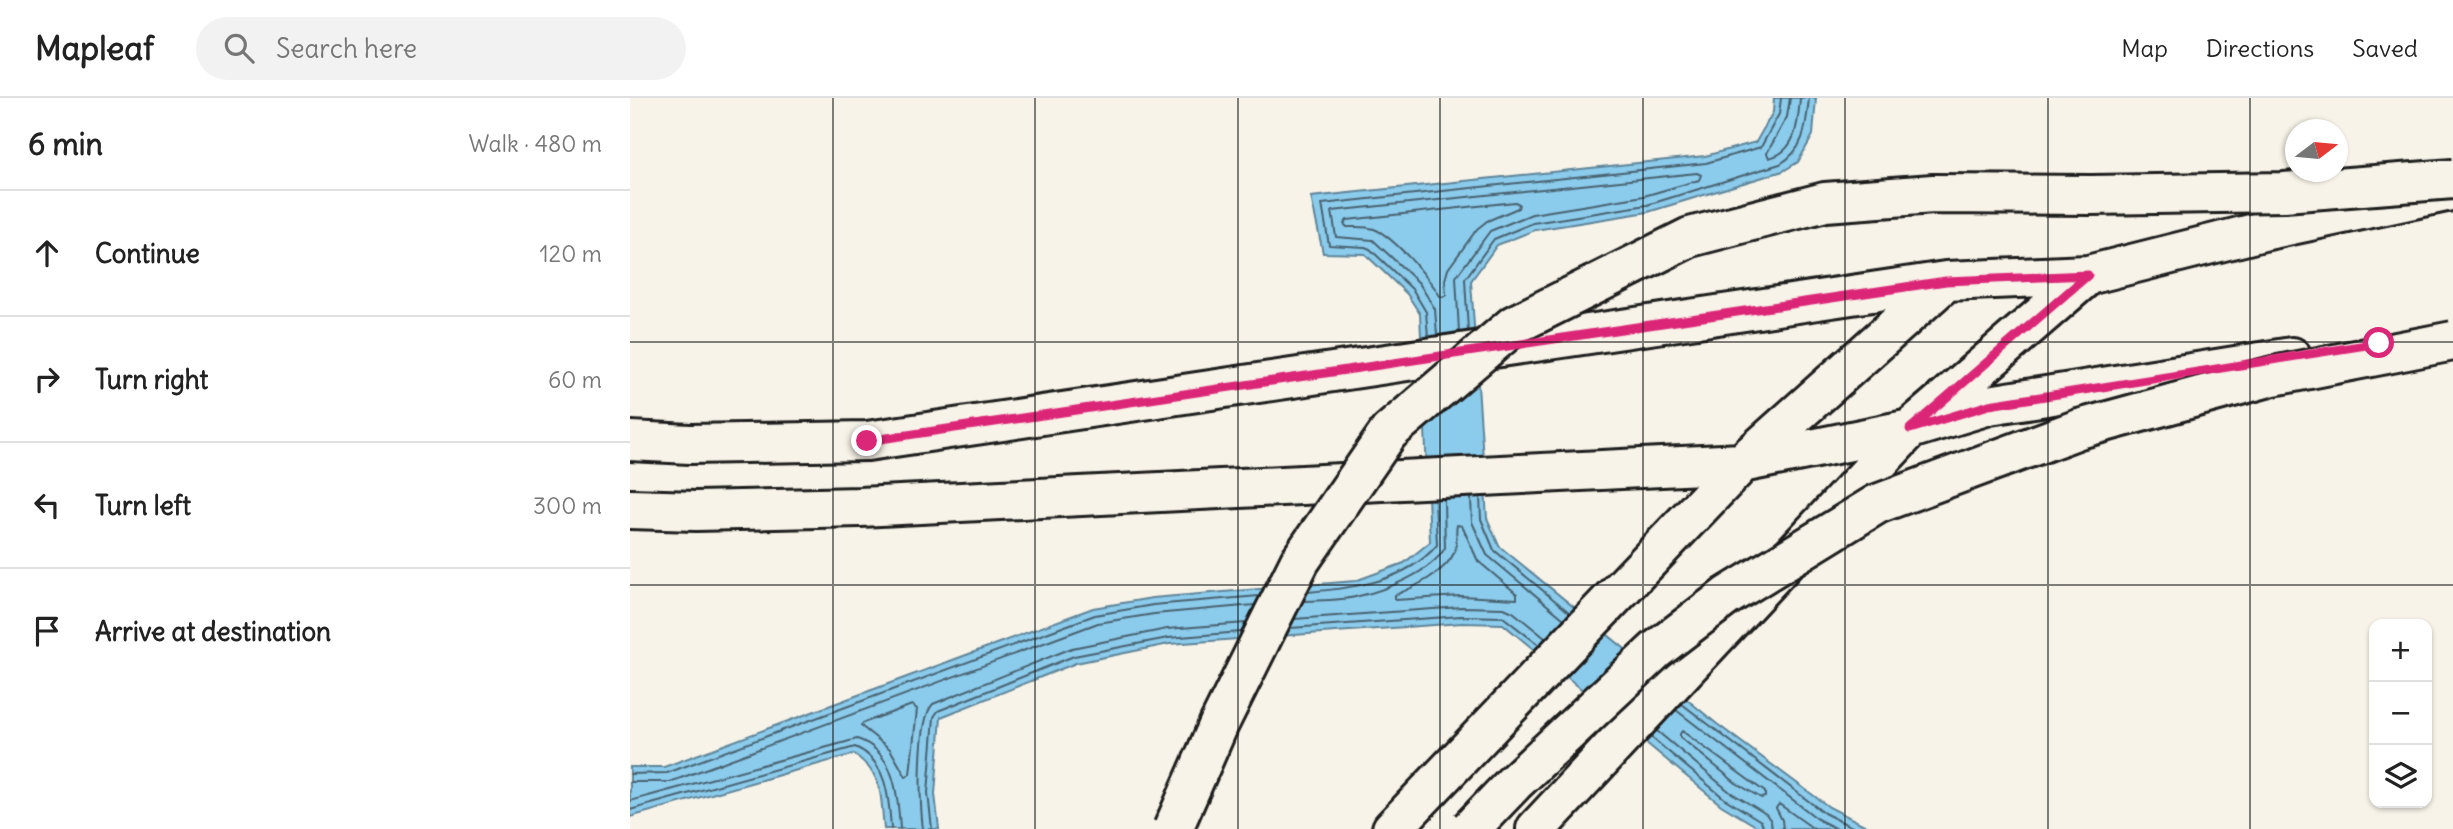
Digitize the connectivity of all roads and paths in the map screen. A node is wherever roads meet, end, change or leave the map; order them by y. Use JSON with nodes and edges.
{"nodes":[{"id":1,"x":2453,"y":179,"type":"edge"},
{"id":2,"x":2453,"y":191,"type":"edge"},
{"id":3,"x":2088,"y":275,"type":"junction"},
{"id":4,"x":1946,"y":281,"type":"junction"},
{"id":5,"x":2453,"y":328,"type":"edge"},
{"id":6,"x":2453,"y":341,"type":"edge"},
{"id":7,"x":1910,"y":429,"type":"junction"},
{"id":8,"x":630,"y":441,"type":"edge"},
{"id":9,"x":1741,"y":463,"type":"junction"},
{"id":10,"x":630,"y":509,"type":"edge"},
{"id":11,"x":1173,"y":829,"type":"edge"},
{"id":12,"x":1392,"y":829,"type":"edge"},
{"id":13,"x":1470,"y":829,"type":"edge"},
{"id":14,"x":1536,"y":829,"type":"edge"}],
"edges":[{"from":1,"to":11,"type":"main road","bridge":true},
{"from":2,"to":3,"type":"main road"},
{"from":3,"to":4,"type":"main road"},
{"from":3,"to":7,"type":"main road"},
{"from":4,"to":8,"type":"main road"},
{"from":4,"to":9,"type":"main road"},
{"from":5,"to":7,"type":"main road"},
{"from":6,"to":13,"type":"main road","bridge":true},
{"from":7,"to":9,"type":"main road"},
{"from":7,"to":14,"type":"main road"},
{"from":9,"to":10,"type":"main road"},
{"from":9,"to":12,"type":"main road"}]}
